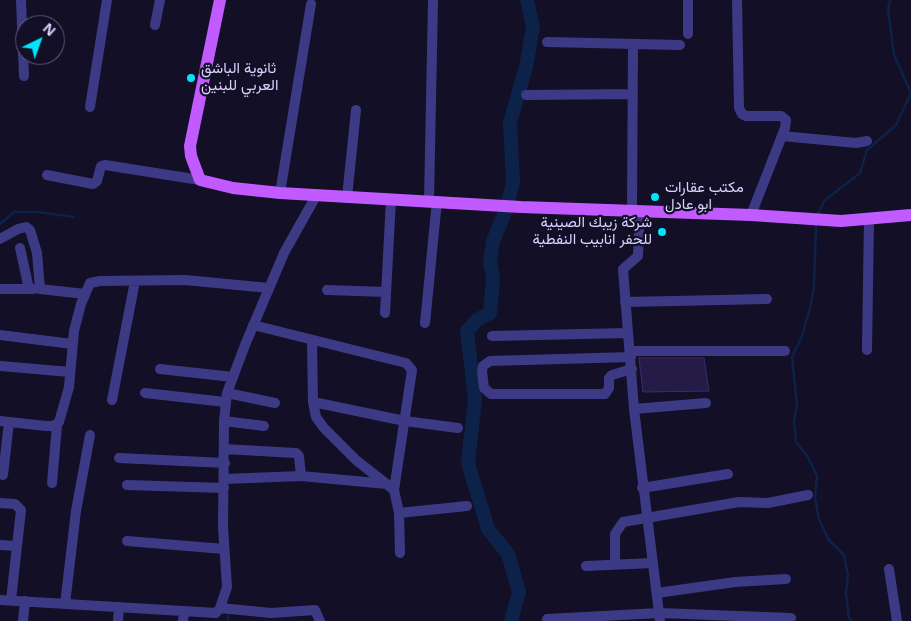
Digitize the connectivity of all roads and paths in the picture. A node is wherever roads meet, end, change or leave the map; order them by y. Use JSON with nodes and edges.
{"nodes":[{"id":1,"x":21,"y":0,"type":"edge"},
{"id":2,"x":107,"y":0,"type":"edge"},
{"id":3,"x":160,"y":0,"type":"edge"},
{"id":4,"x":220,"y":0,"type":"edge"},
{"id":5,"x":433,"y":0,"type":"edge"},
{"id":6,"x":688,"y":0,"type":"edge"},
{"id":7,"x":737,"y":0,"type":"edge"},
{"id":8,"x":311,"y":4,"type":"dead end"},
{"id":9,"x":155,"y":25,"type":"dead end"},
{"id":10,"x":688,"y":34,"type":"dead end"},
{"id":11,"x":547,"y":42,"type":"dead end"},
{"id":12,"x":633,"y":44,"type":"junction"},
{"id":13,"x":680,"y":46,"type":"dead end"},
{"id":14,"x":24,"y":76,"type":"dead end"},
{"id":15,"x":633,"y":94,"type":"junction"},
{"id":16,"x":526,"y":95,"type":"dead end"},
{"id":17,"x":90,"y":107,"type":"dead end"},
{"id":18,"x":356,"y":110,"type":"dead end"},
{"id":19,"x":782,"y":136,"type":"junction"},
{"id":20,"x":867,"y":141,"type":"dead end"},
{"id":21,"x":47,"y":175,"type":"dead end"},
{"id":22,"x":200,"y":180,"type":"junction"},
{"id":23,"x":280,"y":193,"type":"junction"},
{"id":24,"x":316,"y":196,"type":"junction"},
{"id":25,"x":347,"y":197,"type":"junction"},
{"id":26,"x":390,"y":199,"type":"junction"},
{"id":27,"x":433,"y":201,"type":"junction"},
{"id":28,"x":636,"y":210,"type":"junction"},
{"id":29,"x":751,"y":215,"type":"junction"},
{"id":30,"x":911,"y":215,"type":"edge"},
{"id":31,"x":869,"y":218,"type":"junction"},
{"id":32,"x":0,"y":239,"type":"edge"},
{"id":33,"x":20,"y":248,"type":"dead end"},
{"id":34,"x":135,"y":280,"type":"junction"},
{"id":35,"x":269,"y":288,"type":"junction"},
{"id":36,"x":0,"y":289,"type":"edge"},
{"id":37,"x":35,"y":289,"type":"junction"},
{"id":38,"x":327,"y":290,"type":"dead end"},
{"id":39,"x":386,"y":292,"type":"junction"},
{"id":40,"x":85,"y":294,"type":"junction"},
{"id":41,"x":767,"y":299,"type":"dead end"},
{"id":42,"x":625,"y":302,"type":"junction"},
{"id":43,"x":385,"y":313,"type":"dead end"},
{"id":44,"x":425,"y":323,"type":"dead end"},
{"id":45,"x":253,"y":325,"type":"junction"},
{"id":46,"x":628,"y":333,"type":"junction"},
{"id":47,"x":0,"y":335,"type":"edge"},
{"id":48,"x":492,"y":336,"type":"dead end"},
{"id":49,"x":312,"y":341,"type":"junction"},
{"id":50,"x":72,"y":344,"type":"junction"},
{"id":51,"x":867,"y":350,"type":"dead end"},
{"id":52,"x":785,"y":351,"type":"dead end"},
{"id":53,"x":631,"y":354,"type":"junction"},
{"id":54,"x":0,"y":366,"type":"edge"},
{"id":55,"x":160,"y":369,"type":"dead end"},
{"id":56,"x":632,"y":369,"type":"junction"},
{"id":57,"x":70,"y":372,"type":"junction"},
{"id":58,"x":233,"y":377,"type":"junction"},
{"id":59,"x":145,"y":393,"type":"dead end"},
{"id":60,"x":226,"y":398,"type":"junction"},
{"id":61,"x":112,"y":400,"type":"dead end"},
{"id":62,"x":312,"y":402,"type":"junction"},
{"id":63,"x":275,"y":403,"type":"dead end"},
{"id":64,"x":706,"y":403,"type":"dead end"},
{"id":65,"x":634,"y":409,"type":"junction"},
{"id":66,"x":224,"y":421,"type":"junction"},
{"id":67,"x":405,"y":421,"type":"junction"},
{"id":68,"x":4,"y":422,"type":"edge"},
{"id":69,"x":57,"y":425,"type":"junction"},
{"id":70,"x":264,"y":426,"type":"dead end"},
{"id":71,"x":458,"y":428,"type":"dead end"},
{"id":72,"x":90,"y":435,"type":"dead end"},
{"id":73,"x":224,"y":449,"type":"junction"},
{"id":74,"x":118,"y":458,"type":"dead end"},
{"id":75,"x":225,"y":463,"type":"junction"},
{"id":76,"x":728,"y":474,"type":"dead end"},
{"id":77,"x":3,"y":475,"type":"dead end"},
{"id":78,"x":301,"y":476,"type":"junction"},
{"id":79,"x":52,"y":483,"type":"dead end"},
{"id":80,"x":224,"y":483,"type":"junction"},
{"id":81,"x":127,"y":485,"type":"dead end"},
{"id":82,"x":391,"y":487,"type":"junction"},
{"id":83,"x":642,"y":488,"type":"junction"},
{"id":84,"x":808,"y":495,"type":"dead end"},
{"id":85,"x":0,"y":504,"type":"edge"},
{"id":86,"x":467,"y":506,"type":"dead end"},
{"id":87,"x":399,"y":513,"type":"junction"},
{"id":88,"x":646,"y":516,"type":"junction"},
{"id":89,"x":127,"y":541,"type":"dead end"},
{"id":90,"x":0,"y":545,"type":"edge"},
{"id":91,"x":17,"y":546,"type":"junction"},
{"id":92,"x":224,"y":549,"type":"junction"},
{"id":93,"x":400,"y":553,"type":"dead end"},
{"id":94,"x":653,"y":562,"type":"junction"},
{"id":95,"x":615,"y":564,"type":"junction"},
{"id":96,"x":586,"y":566,"type":"dead end"},
{"id":97,"x":889,"y":569,"type":"dead end"},
{"id":98,"x":786,"y":579,"type":"dead end"},
{"id":99,"x":657,"y":593,"type":"junction"},
{"id":100,"x":0,"y":600,"type":"edge"},
{"id":101,"x":11,"y":600,"type":"junction"},
{"id":102,"x":25,"y":601,"type":"junction"},
{"id":103,"x":65,"y":604,"type":"junction"},
{"id":104,"x":119,"y":607,"type":"junction"},
{"id":105,"x":220,"y":608,"type":"junction"},
{"id":106,"x":184,"y":616,"type":"edge"},
{"id":107,"x":659,"y":617,"type":"edge"},
{"id":108,"x":791,"y":618,"type":"dead end"},
{"id":109,"x":546,"y":619,"type":"dead end"},
{"id":110,"x":23,"y":621,"type":"edge"},
{"id":111,"x":118,"y":621,"type":"edge"},
{"id":112,"x":320,"y":621,"type":"edge"},
{"id":113,"x":897,"y":621,"type":"edge"}],
"edges":[{"from":1,"to":14,"type":"street"},
{"from":2,"to":17,"type":"street"},
{"from":3,"to":9,"type":"street"},
{"from":4,"to":22,"type":"main road"},
{"from":5,"to":27,"type":"street"},
{"from":6,"to":10,"type":"street"},
{"from":7,"to":19,"type":"street"},
{"from":8,"to":23,"type":"street"},
{"from":11,"to":12,"type":"street"},
{"from":12,"to":13,"type":"street"},
{"from":12,"to":15,"type":"street"},
{"from":15,"to":16,"type":"street"},
{"from":15,"to":28,"type":"street"},
{"from":18,"to":25,"type":"street"},
{"from":19,"to":20,"type":"street"},
{"from":19,"to":29,"type":"street"},
{"from":21,"to":22,"type":"street"},
{"from":22,"to":23,"type":"main road"},
{"from":23,"to":24,"type":"main road"},
{"from":24,"to":25,"type":"main road"},
{"from":24,"to":35,"type":"street"},
{"from":25,"to":26,"type":"main road"},
{"from":26,"to":27,"type":"main road"},
{"from":26,"to":39,"type":"street"},
{"from":27,"to":28,"type":"main road"},
{"from":27,"to":44,"type":"street"},
{"from":28,"to":29,"type":"main road"},
{"from":28,"to":42,"type":"street"},
{"from":29,"to":31,"type":"main road"},
{"from":30,"to":31,"type":"main road"},
{"from":31,"to":51,"type":"street"},
{"from":32,"to":37,"type":"street"},
{"from":33,"to":37,"type":"street"},
{"from":34,"to":35,"type":"street"},
{"from":34,"to":40,"type":"street"},
{"from":34,"to":61,"type":"street"},
{"from":35,"to":45,"type":"street"},
{"from":36,"to":37,"type":"street"},
{"from":37,"to":40,"type":"street"},
{"from":38,"to":39,"type":"street"},
{"from":39,"to":43,"type":"street"},
{"from":40,"to":50,"type":"street"},
{"from":41,"to":42,"type":"street"},
{"from":42,"to":46,"type":"street"},
{"from":45,"to":49,"type":"street"},
{"from":45,"to":58,"type":"street"},
{"from":46,"to":48,"type":"street"},
{"from":46,"to":53,"type":"street"},
{"from":47,"to":50,"type":"street"},
{"from":49,"to":62,"type":"street"},
{"from":49,"to":67,"type":"street"},
{"from":50,"to":57,"type":"street"},
{"from":52,"to":53,"type":"street"},
{"from":53,"to":56,"type":"street"},
{"from":53,"to":56,"type":"street"},
{"from":54,"to":57,"type":"street"},
{"from":55,"to":58,"type":"street"},
{"from":56,"to":65,"type":"street"},
{"from":57,"to":69,"type":"street"},
{"from":58,"to":60,"type":"street"},
{"from":59,"to":60,"type":"street"},
{"from":60,"to":63,"type":"street"},
{"from":60,"to":66,"type":"street"},
{"from":62,"to":67,"type":"street"},
{"from":62,"to":82,"type":"street"},
{"from":64,"to":65,"type":"street"},
{"from":65,"to":83,"type":"street"},
{"from":66,"to":70,"type":"street"},
{"from":66,"to":73,"type":"street"},
{"from":67,"to":71,"type":"street"},
{"from":67,"to":82,"type":"street"},
{"from":68,"to":69,"type":"street"},
{"from":68,"to":77,"type":"street"},
{"from":69,"to":79,"type":"street"},
{"from":72,"to":103,"type":"street"},
{"from":73,"to":75,"type":"street"},
{"from":73,"to":78,"type":"street"},
{"from":74,"to":75,"type":"street"},
{"from":75,"to":80,"type":"street"},
{"from":76,"to":83,"type":"street"},
{"from":78,"to":80,"type":"street"},
{"from":78,"to":82,"type":"street"},
{"from":80,"to":81,"type":"street"},
{"from":80,"to":92,"type":"street"},
{"from":82,"to":87,"type":"street"},
{"from":83,"to":88,"type":"street"},
{"from":84,"to":88,"type":"street"},
{"from":85,"to":91,"type":"street"},
{"from":86,"to":87,"type":"street"},
{"from":87,"to":93,"type":"street"},
{"from":88,"to":94,"type":"street"},
{"from":88,"to":95,"type":"street"},
{"from":89,"to":92,"type":"street"},
{"from":90,"to":91,"type":"street"},
{"from":91,"to":101,"type":"street"},
{"from":92,"to":105,"type":"street"},
{"from":94,"to":95,"type":"street"},
{"from":94,"to":99,"type":"street"},
{"from":95,"to":96,"type":"street"},
{"from":97,"to":113,"type":"street"},
{"from":98,"to":99,"type":"street"},
{"from":99,"to":107,"type":"street"},
{"from":100,"to":101,"type":"street"},
{"from":101,"to":102,"type":"street"},
{"from":102,"to":103,"type":"street"},
{"from":102,"to":110,"type":"street"},
{"from":103,"to":104,"type":"street"},
{"from":104,"to":106,"type":"street"},
{"from":104,"to":111,"type":"street"},
{"from":105,"to":106,"type":"street"},
{"from":105,"to":112,"type":"street"},
{"from":107,"to":108,"type":"street"},
{"from":107,"to":109,"type":"street"}]}
